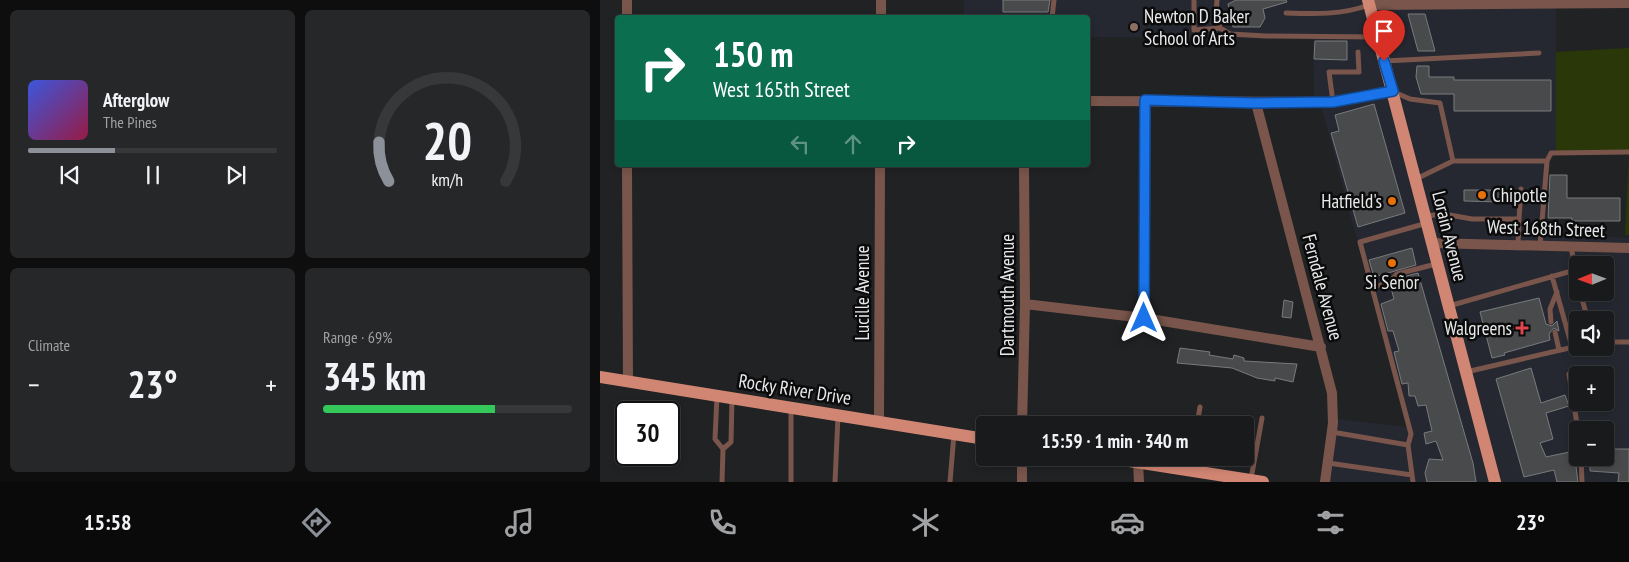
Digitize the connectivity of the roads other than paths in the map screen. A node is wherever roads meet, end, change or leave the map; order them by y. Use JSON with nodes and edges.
{"nodes":[{"id":1,"x":627,"y":0,"type":"edge"},
{"id":2,"x":881,"y":0,"type":"edge"},
{"id":3,"x":1054,"y":0,"type":"edge"},
{"id":4,"x":1194,"y":0,"type":"edge"},
{"id":5,"x":1217,"y":0,"type":"edge"},
{"id":6,"x":1369,"y":2,"type":"edge"},
{"id":7,"x":1580,"y":2,"type":"edge"},
{"id":8,"x":1607,"y":2,"type":"edge"},
{"id":9,"x":1629,"y":3,"type":"edge"},
{"id":10,"x":1286,"y":13,"type":"dead end"},
{"id":11,"x":627,"y":15,"type":"edge"},
{"id":12,"x":881,"y":15,"type":"edge"},
{"id":13,"x":1052,"y":15,"type":"edge"},
{"id":14,"x":1220,"y":28,"type":"junction"},
{"id":15,"x":1377,"y":37,"type":"junction"},
{"id":16,"x":1358,"y":52,"type":"dead end"},
{"id":17,"x":1539,"y":53,"type":"dead end"},
{"id":18,"x":1384,"y":61,"type":"junction"},
{"id":19,"x":1393,"y":91,"type":"junction"},
{"id":20,"x":1145,"y":100,"type":"junction"},
{"id":21,"x":1090,"y":101,"type":"edge"},
{"id":22,"x":1333,"y":102,"type":"junction"},
{"id":23,"x":1256,"y":103,"type":"junction"},
{"id":24,"x":1629,"y":152,"type":"edge"},
{"id":25,"x":1453,"y":161,"type":"junction"},
{"id":26,"x":1547,"y":161,"type":"junction"},
{"id":27,"x":627,"y":167,"type":"edge"},
{"id":28,"x":880,"y":167,"type":"edge"},
{"id":29,"x":1024,"y":167,"type":"edge"},
{"id":30,"x":1416,"y":180,"type":"junction"},
{"id":31,"x":1521,"y":189,"type":"dead end"},
{"id":32,"x":1520,"y":219,"type":"junction"},
{"id":33,"x":1426,"y":220,"type":"junction"},
{"id":34,"x":1432,"y":243,"type":"junction"},
{"id":35,"x":1518,"y":245,"type":"junction"},
{"id":36,"x":1540,"y":246,"type":"junction"},
{"id":37,"x":1571,"y":246,"type":"junction"},
{"id":38,"x":1629,"y":248,"type":"edge"},
{"id":39,"x":1572,"y":256,"type":"edge"},
{"id":40,"x":1437,"y":264,"type":"junction"},
{"id":41,"x":1569,"y":271,"type":"edge"},
{"id":42,"x":1552,"y":276,"type":"junction"},
{"id":43,"x":1372,"y":288,"type":"junction"},
{"id":44,"x":1557,"y":292,"type":"junction"},
{"id":45,"x":1025,"y":304,"type":"junction"},
{"id":46,"x":1448,"y":306,"type":"junction"},
{"id":47,"x":1144,"y":318,"type":"junction"},
{"id":48,"x":1551,"y":322,"type":"dead end"},
{"id":49,"x":1569,"y":329,"type":"edge"},
{"id":50,"x":1554,"y":332,"type":"dead end"},
{"id":51,"x":1614,"y":342,"type":"edge"},
{"id":52,"x":1629,"y":342,"type":"edge"},
{"id":53,"x":1321,"y":347,"type":"junction"},
{"id":54,"x":1569,"y":348,"type":"edge"},
{"id":55,"x":1559,"y":350,"type":"junction"},
{"id":56,"x":1466,"y":373,"type":"junction"},
{"id":57,"x":600,"y":377,"type":"edge"},
{"id":58,"x":628,"y":381,"type":"junction"},
{"id":59,"x":717,"y":396,"type":"junction"},
{"id":60,"x":732,"y":398,"type":"junction"},
{"id":61,"x":1200,"y":407,"type":"dead end"},
{"id":62,"x":790,"y":408,"type":"junction"},
{"id":63,"x":838,"y":416,"type":"junction"},
{"id":64,"x":1022,"y":416,"type":"edge"},
{"id":65,"x":1198,"y":416,"type":"edge"},
{"id":66,"x":1262,"y":418,"type":"dead end"},
{"id":67,"x":879,"y":422,"type":"junction"},
{"id":68,"x":1332,"y":432,"type":"junction"},
{"id":69,"x":954,"y":434,"type":"junction"},
{"id":70,"x":976,"y":438,"type":"edge"},
{"id":71,"x":1408,"y":445,"type":"junction"},
{"id":72,"x":723,"y":449,"type":"junction"},
{"id":73,"x":1328,"y":463,"type":"junction"},
{"id":74,"x":1022,"y":466,"type":"edge"},
{"id":75,"x":1138,"y":466,"type":"edge"},
{"id":76,"x":1195,"y":466,"type":"edge"},
{"id":77,"x":1581,"y":466,"type":"edge"},
{"id":78,"x":1412,"y":475,"type":"junction"},
{"id":79,"x":1216,"y":478,"type":"edge"},
{"id":80,"x":1257,"y":481,"type":"edge"},
{"id":81,"x":722,"y":482,"type":"edge"},
{"id":82,"x":791,"y":482,"type":"edge"},
{"id":83,"x":835,"y":482,"type":"edge"},
{"id":84,"x":950,"y":482,"type":"edge"},
{"id":85,"x":1022,"y":482,"type":"edge"},
{"id":86,"x":1138,"y":482,"type":"edge"},
{"id":87,"x":1325,"y":482,"type":"edge"},
{"id":88,"x":1413,"y":482,"type":"edge"},
{"id":89,"x":1494,"y":482,"type":"edge"},
{"id":90,"x":1582,"y":482,"type":"edge"}],
"edges":[{"from":1,"to":11,"type":"street"},
{"from":2,"to":12,"type":"street"},
{"from":3,"to":13,"type":"lane"},
{"from":4,"to":14,"type":"lane"},
{"from":5,"to":14,"type":"lane"},
{"from":6,"to":7,"type":"street"},
{"from":6,"to":10,"type":"lane"},
{"from":6,"to":15,"type":"main road","name":"Lorain Avenue"},
{"from":7,"to":8,"type":"street"},
{"from":8,"to":9,"type":"street"},
{"from":14,"to":15,"type":"lane"},
{"from":15,"to":18,"type":"main road","name":"Lorain Avenue"},
{"from":16,"to":22,"type":"lane"},
{"from":17,"to":18,"type":"lane"},
{"from":18,"to":19,"type":"main road","name":"Lorain Avenue"},
{"from":19,"to":22,"type":"street"},
{"from":19,"to":25,"type":"lane"},
{"from":19,"to":30,"type":"main road","name":"Lorain Avenue"},
{"from":20,"to":21,"type":"street"},
{"from":20,"to":23,"type":"street"},
{"from":20,"to":47,"type":"street"},
{"from":22,"to":23,"type":"street"},
{"from":23,"to":53,"type":"street","name":"Ferndale Avenue"},
{"from":24,"to":26,"type":"lane"},
{"from":25,"to":26,"type":"lane"},
{"from":25,"to":30,"type":"lane"},
{"from":26,"to":36,"type":"lane"},
{"from":27,"to":58,"type":"street"},
{"from":28,"to":67,"type":"street","name":"Lucille Avenue"},
{"from":29,"to":45,"type":"street","name":"Dartmouth Avenue"},
{"from":30,"to":33,"type":"main road","name":"Lorain Avenue"},
{"from":31,"to":32,"type":"lane"},
{"from":32,"to":33,"type":"lane"},
{"from":32,"to":35,"type":"lane"},
{"from":33,"to":34,"type":"main road","name":"Lorain Avenue"},
{"from":33,"to":43,"type":"lane"},
{"from":34,"to":35,"type":"street","name":"West 168th Street"},
{"from":34,"to":40,"type":"main road","name":"Lorain Avenue"},
{"from":35,"to":36,"type":"street","name":"West 168th Street"},
{"from":36,"to":37,"type":"street","name":"West 168th Street"},
{"from":37,"to":38,"type":"street","name":"West 168th Street"},
{"from":37,"to":39,"type":"lane"},
{"from":40,"to":43,"type":"lane"},
{"from":40,"to":46,"type":"main road","name":"Lorain Avenue"},
{"from":41,"to":42,"type":"lane"},
{"from":42,"to":44,"type":"lane"},
{"from":42,"to":46,"type":"lane"},
{"from":43,"to":71,"type":"lane"},
{"from":44,"to":48,"type":"lane"},
{"from":44,"to":49,"type":"lane"},
{"from":45,"to":47,"type":"street"},
{"from":45,"to":64,"type":"street","name":"Dartmouth Avenue"},
{"from":46,"to":56,"type":"main road","name":"Lorain Avenue"},
{"from":47,"to":53,"type":"street"},
{"from":50,"to":55,"type":"lane"},
{"from":51,"to":52,"type":"lane"},
{"from":53,"to":68,"type":"street","name":"Ferndale Avenue"},
{"from":54,"to":55,"type":"lane"},
{"from":55,"to":56,"type":"lane"},
{"from":56,"to":89,"type":"main road","name":"Lorain Avenue"},
{"from":57,"to":58,"type":"main road","name":"Rocky River Drive"},
{"from":58,"to":59,"type":"main road","name":"Rocky River Drive"},
{"from":59,"to":60,"type":"main road","name":"Rocky River Drive"},
{"from":59,"to":72,"type":"lane"},
{"from":60,"to":62,"type":"main road","name":"Rocky River Drive"},
{"from":60,"to":72,"type":"lane"},
{"from":61,"to":65,"type":"lane"},
{"from":62,"to":63,"type":"main road","name":"Rocky River Drive"},
{"from":62,"to":82,"type":"lane"},
{"from":63,"to":67,"type":"main road","name":"Rocky River Drive"},
{"from":63,"to":83,"type":"lane"},
{"from":66,"to":80,"type":"lane"},
{"from":67,"to":69,"type":"main road","name":"Rocky River Drive"},
{"from":68,"to":71,"type":"lane"},
{"from":68,"to":73,"type":"street","name":"Ferndale Avenue"},
{"from":69,"to":70,"type":"main road","name":"Rocky River Drive"},
{"from":69,"to":84,"type":"lane"},
{"from":71,"to":78,"type":"lane"},
{"from":72,"to":81,"type":"lane"},
{"from":73,"to":78,"type":"lane"},
{"from":73,"to":87,"type":"street","name":"Ferndale Avenue"},
{"from":74,"to":85,"type":"street"},
{"from":75,"to":86,"type":"street"},
{"from":76,"to":79,"type":"main road"},
{"from":77,"to":90,"type":"lane"},
{"from":78,"to":88,"type":"lane"},
{"from":79,"to":80,"type":"main road"}]}
